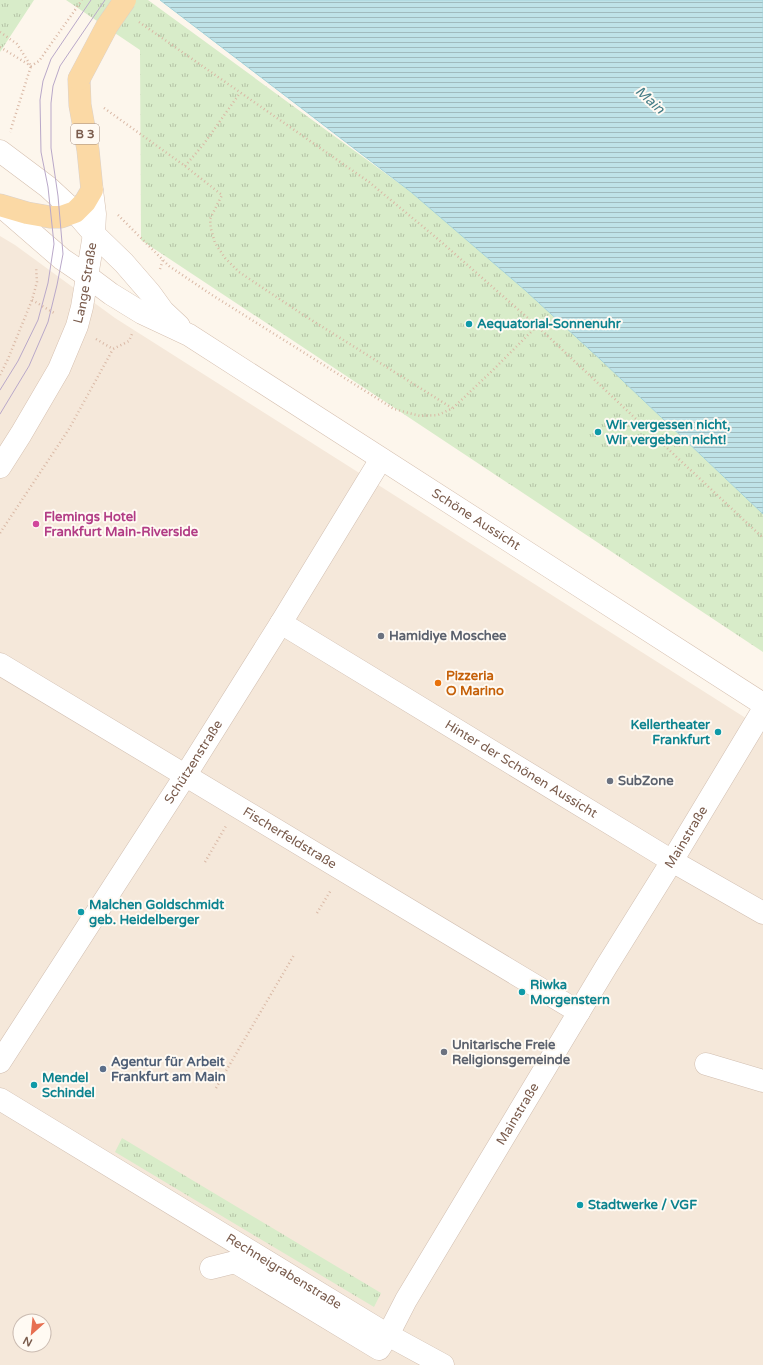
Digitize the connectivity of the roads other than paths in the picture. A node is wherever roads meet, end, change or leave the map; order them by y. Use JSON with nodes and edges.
{"nodes":[{"id":1,"x":125,"y":0,"type":"edge"},
{"id":2,"x":0,"y":151,"type":"edge"},
{"id":3,"x":92,"y":190,"type":"junction"},
{"id":4,"x":1,"y":206,"type":"edge"},
{"id":5,"x":75,"y":212,"type":"junction"},
{"id":6,"x":94,"y":234,"type":"junction"},
{"id":7,"x":87,"y":276,"type":"junction"},
{"id":8,"x":189,"y":335,"type":"junction"},
{"id":9,"x":381,"y":459,"type":"junction"},
{"id":10,"x":0,"y":467,"type":"edge"},
{"id":11,"x":281,"y":623,"type":"junction"},
{"id":12,"x":0,"y":664,"type":"edge"},
{"id":13,"x":763,"y":704,"type":"edge"},
{"id":14,"x":763,"y":710,"type":"edge"},
{"id":15,"x":184,"y":776,"type":"junction"},
{"id":16,"x":672,"y":861,"type":"junction"},
{"id":17,"x":763,"y":913,"type":"edge"},
{"id":18,"x":579,"y":1012,"type":"junction"},
{"id":19,"x":0,"y":1062,"type":"edge"},
{"id":20,"x":706,"y":1064,"type":"dead end"},
{"id":21,"x":763,"y":1081,"type":"edge"},
{"id":22,"x":0,"y":1099,"type":"edge"},
{"id":23,"x":212,"y":1268,"type":"dead end"},
{"id":24,"x":379,"y":1350,"type":"edge"},
{"id":25,"x":443,"y":1365,"type":"edge"}],
"edges":[{"from":1,"to":3,"type":"main road","name":"Lange Straße","number":"B 3","bridge":true},
{"from":2,"to":5,"type":"street","name":"Schöne Aussicht"},
{"from":3,"to":5,"type":"main road"},
{"from":3,"to":6,"type":"street","name":"Lange Straße","number":"B 3"},
{"from":4,"to":5,"type":"main road"},
{"from":4,"to":7,"type":"street","name":"Schöne Aussicht"},
{"from":5,"to":6,"type":"street","name":"Schöne Aussicht"},
{"from":6,"to":7,"type":"street","name":"Lange Straße","number":"B 3"},
{"from":6,"to":8,"type":"street","name":"Schöne Aussicht"},
{"from":7,"to":8,"type":"street","name":"Schöne Aussicht"},
{"from":7,"to":10,"type":"street","name":"Lange Straße"},
{"from":8,"to":9,"type":"street","name":"Schöne Aussicht"},
{"from":9,"to":11,"type":"street","name":"Schützenstraße"},
{"from":9,"to":13,"type":"street","name":"Schöne Aussicht"},
{"from":11,"to":15,"type":"street","name":"Schützenstraße"},
{"from":11,"to":16,"type":"street","name":"Hinter der Schönen Aussicht"},
{"from":12,"to":15,"type":"street","name":"Fischerfeldstraße"},
{"from":14,"to":16,"type":"street","name":"Mainstraße"},
{"from":15,"to":18,"type":"street","name":"Fischerfeldstraße"},
{"from":15,"to":19,"type":"street","name":"Schützenstraße"},
{"from":16,"to":17,"type":"street","name":"Hinter der Schönen Aussicht"},
{"from":16,"to":18,"type":"street","name":"Mainstraße"},
{"from":18,"to":24,"type":"street","name":"Mainstraße"},
{"from":20,"to":21,"type":"street"},
{"from":22,"to":24,"type":"street","name":"Rechneigrabenstraße"},
{"from":23,"to":24,"type":"street","name":"Rechneigrabenstraße"},
{"from":24,"to":25,"type":"street"}]}
